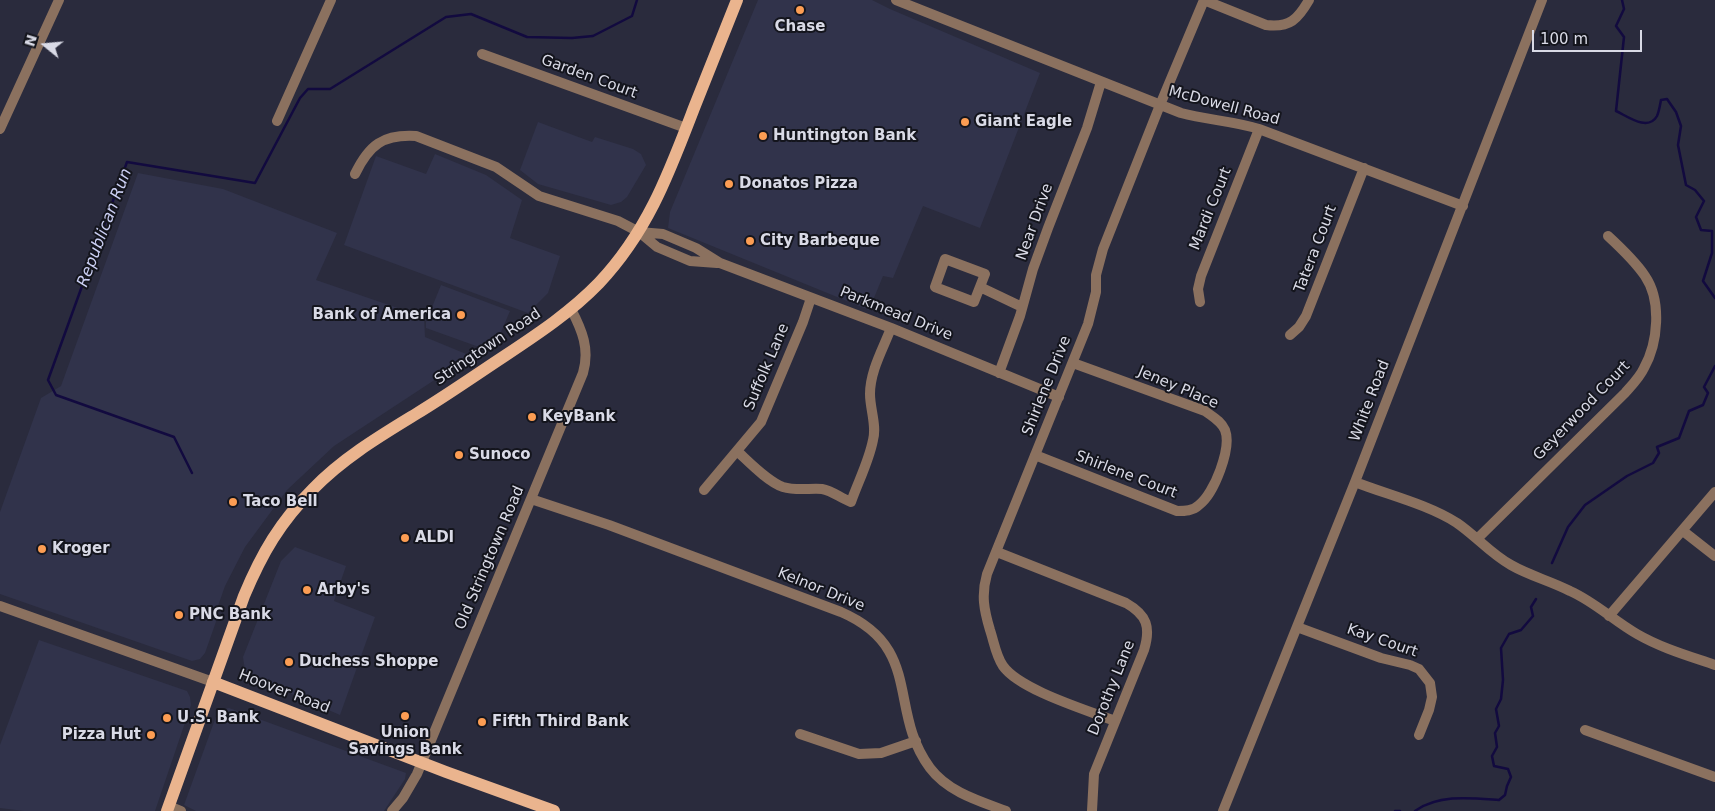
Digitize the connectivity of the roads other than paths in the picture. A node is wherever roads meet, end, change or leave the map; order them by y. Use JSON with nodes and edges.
{"nodes":[{"id":1,"x":59,"y":0,"type":"edge"},
{"id":2,"x":331,"y":0,"type":"edge"},
{"id":3,"x":737,"y":0,"type":"edge"},
{"id":4,"x":896,"y":0,"type":"edge"},
{"id":5,"x":1204,"y":0,"type":"edge"},
{"id":6,"x":1309,"y":0,"type":"edge"},
{"id":7,"x":1542,"y":0,"type":"edge"},
{"id":8,"x":482,"y":54,"type":"dead end"},
{"id":9,"x":1101,"y":82,"type":"junction"},
{"id":10,"x":1160,"y":105,"type":"junction"},
{"id":11,"x":277,"y":121,"type":"dead end"},
{"id":12,"x":686,"y":128,"type":"junction"},
{"id":13,"x":0,"y":129,"type":"edge"},
{"id":14,"x":1259,"y":129,"type":"junction"},
{"id":15,"x":1364,"y":168,"type":"junction"},
{"id":16,"x":355,"y":174,"type":"dead end"},
{"id":17,"x":1463,"y":206,"type":"junction"},
{"id":18,"x":639,"y":232,"type":"junction"},
{"id":19,"x":1608,"y":236,"type":"dead end"},
{"id":20,"x":980,"y":287,"type":"junction"},
{"id":21,"x":812,"y":298,"type":"junction"},
{"id":22,"x":1200,"y":302,"type":"dead end"},
{"id":23,"x":1022,"y":306,"type":"junction"},
{"id":24,"x":571,"y":309,"type":"junction"},
{"id":25,"x":891,"y":328,"type":"junction"},
{"id":26,"x":1290,"y":335,"type":"dead end"},
{"id":27,"x":1073,"y":363,"type":"junction"},
{"id":28,"x":999,"y":373,"type":"junction"},
{"id":29,"x":1059,"y":398,"type":"junction"},
{"id":30,"x":737,"y":451,"type":"junction"},
{"id":31,"x":1035,"y":456,"type":"junction"},
{"id":32,"x":1218,"y":473,"type":"joint"},
{"id":33,"x":1355,"y":482,"type":"junction"},
{"id":34,"x":704,"y":490,"type":"dead end"},
{"id":35,"x":1715,"y":492,"type":"edge"},
{"id":36,"x":531,"y":498,"type":"junction"},
{"id":37,"x":1683,"y":531,"type":"junction"},
{"id":38,"x":1477,"y":539,"type":"junction"},
{"id":39,"x":997,"y":552,"type":"junction"},
{"id":40,"x":1715,"y":556,"type":"edge"},
{"id":41,"x":0,"y":606,"type":"edge"},
{"id":42,"x":1609,"y":616,"type":"junction"},
{"id":43,"x":1297,"y":627,"type":"junction"},
{"id":44,"x":1715,"y":665,"type":"edge"},
{"id":45,"x":213,"y":682,"type":"junction"},
{"id":46,"x":1115,"y":721,"type":"junction"},
{"id":47,"x":1585,"y":730,"type":"dead end"},
{"id":48,"x":800,"y":734,"type":"dead end"},
{"id":49,"x":1419,"y":735,"type":"dead end"},
{"id":50,"x":916,"y":741,"type":"junction"},
{"id":51,"x":422,"y":761,"type":"junction"},
{"id":52,"x":1715,"y":777,"type":"edge"},
{"id":53,"x":173,"y":809,"type":"edge"},
{"id":54,"x":392,"y":811,"type":"edge"},
{"id":55,"x":554,"y":811,"type":"edge"},
{"id":56,"x":1006,"y":811,"type":"edge"},
{"id":57,"x":1092,"y":811,"type":"edge"},
{"id":58,"x":1223,"y":811,"type":"edge"}],
"edges":[{"from":1,"to":13,"type":"street"},
{"from":2,"to":11,"type":"street"},
{"from":3,"to":12,"type":"main road","name":"Stringtown Road"},
{"from":4,"to":9,"type":"street","name":"McDowell Road"},
{"from":5,"to":6,"type":"street"},
{"from":5,"to":10,"type":"street","name":"Shirlene Drive"},
{"from":7,"to":17,"type":"street","name":"White Road"},
{"from":8,"to":12,"type":"street","name":"Garden Court"},
{"from":9,"to":10,"type":"street","name":"McDowell Road"},
{"from":9,"to":23,"type":"street","name":"Near Drive"},
{"from":10,"to":14,"type":"street","name":"McDowell Road"},
{"from":10,"to":27,"type":"street","name":"Shirlene Drive"},
{"from":12,"to":18,"type":"main road","name":"Stringtown Road"},
{"from":14,"to":15,"type":"street","name":"McDowell Road"},
{"from":14,"to":22,"type":"street","name":"Mardi Court"},
{"from":15,"to":17,"type":"street","name":"McDowell Road"},
{"from":15,"to":26,"type":"street","name":"Tatera Court"},
{"from":16,"to":18,"type":"street","name":"Parkmead Drive"},
{"from":17,"to":33,"type":"street","name":"White Road"},
{"from":18,"to":21,"type":"street","name":"Parkmead Drive"},
{"from":18,"to":24,"type":"main road","name":"Stringtown Road"},
{"from":19,"to":38,"type":"street","name":"Geyerwood Court"},
{"from":20,"to":20,"type":"street"},
{"from":20,"to":23,"type":"street"},
{"from":21,"to":25,"type":"street","name":"Parkmead Drive"},
{"from":21,"to":30,"type":"street","name":"Suffolk Lane"},
{"from":23,"to":28,"type":"street","name":"Near Drive"},
{"from":24,"to":36,"type":"street","name":"Old Stringtown Road"},
{"from":24,"to":45,"type":"main road","name":"Stringtown Road"},
{"from":25,"to":28,"type":"street","name":"Parkmead Drive"},
{"from":25,"to":30,"type":"street"},
{"from":27,"to":29,"type":"street","name":"Shirlene Drive"},
{"from":27,"to":32,"type":"street","name":"Jeney Place"},
{"from":28,"to":29,"type":"street","name":"Parkmead Drive"},
{"from":29,"to":31,"type":"street","name":"Shirlene Drive"},
{"from":30,"to":34,"type":"street","name":"Suffolk Lane"},
{"from":31,"to":32,"type":"street","name":"Shirlene Court"},
{"from":31,"to":39,"type":"street","name":"Shirlene Drive"},
{"from":33,"to":38,"type":"street"},
{"from":33,"to":43,"type":"street","name":"White Road"},
{"from":35,"to":37,"type":"street"},
{"from":36,"to":50,"type":"street","name":"Kelnor Drive"},
{"from":36,"to":51,"type":"street","name":"Old Stringtown Road"},
{"from":37,"to":40,"type":"street"},
{"from":37,"to":42,"type":"street"},
{"from":38,"to":42,"type":"street"},
{"from":39,"to":46,"type":"street","name":"Shirlene Drive"},
{"from":39,"to":46,"type":"street","name":"Dorothy Lane"},
{"from":41,"to":45,"type":"street","name":"Hoover Road"},
{"from":42,"to":44,"type":"street"},
{"from":43,"to":49,"type":"street","name":"Kay Court"},
{"from":43,"to":58,"type":"street","name":"White Road"},
{"from":45,"to":51,"type":"main road","name":"Hoover Road"},
{"from":45,"to":53,"type":"main road","name":"Stringtown Road"},
{"from":46,"to":57,"type":"street","name":"Dorothy Lane"},
{"from":47,"to":52,"type":"street"},
{"from":48,"to":50,"type":"street"},
{"from":50,"to":56,"type":"street","name":"Kelnor Drive"},
{"from":51,"to":54,"type":"street","name":"Old Stringtown Road"},
{"from":51,"to":55,"type":"main road","name":"Hoover Road"}]}
